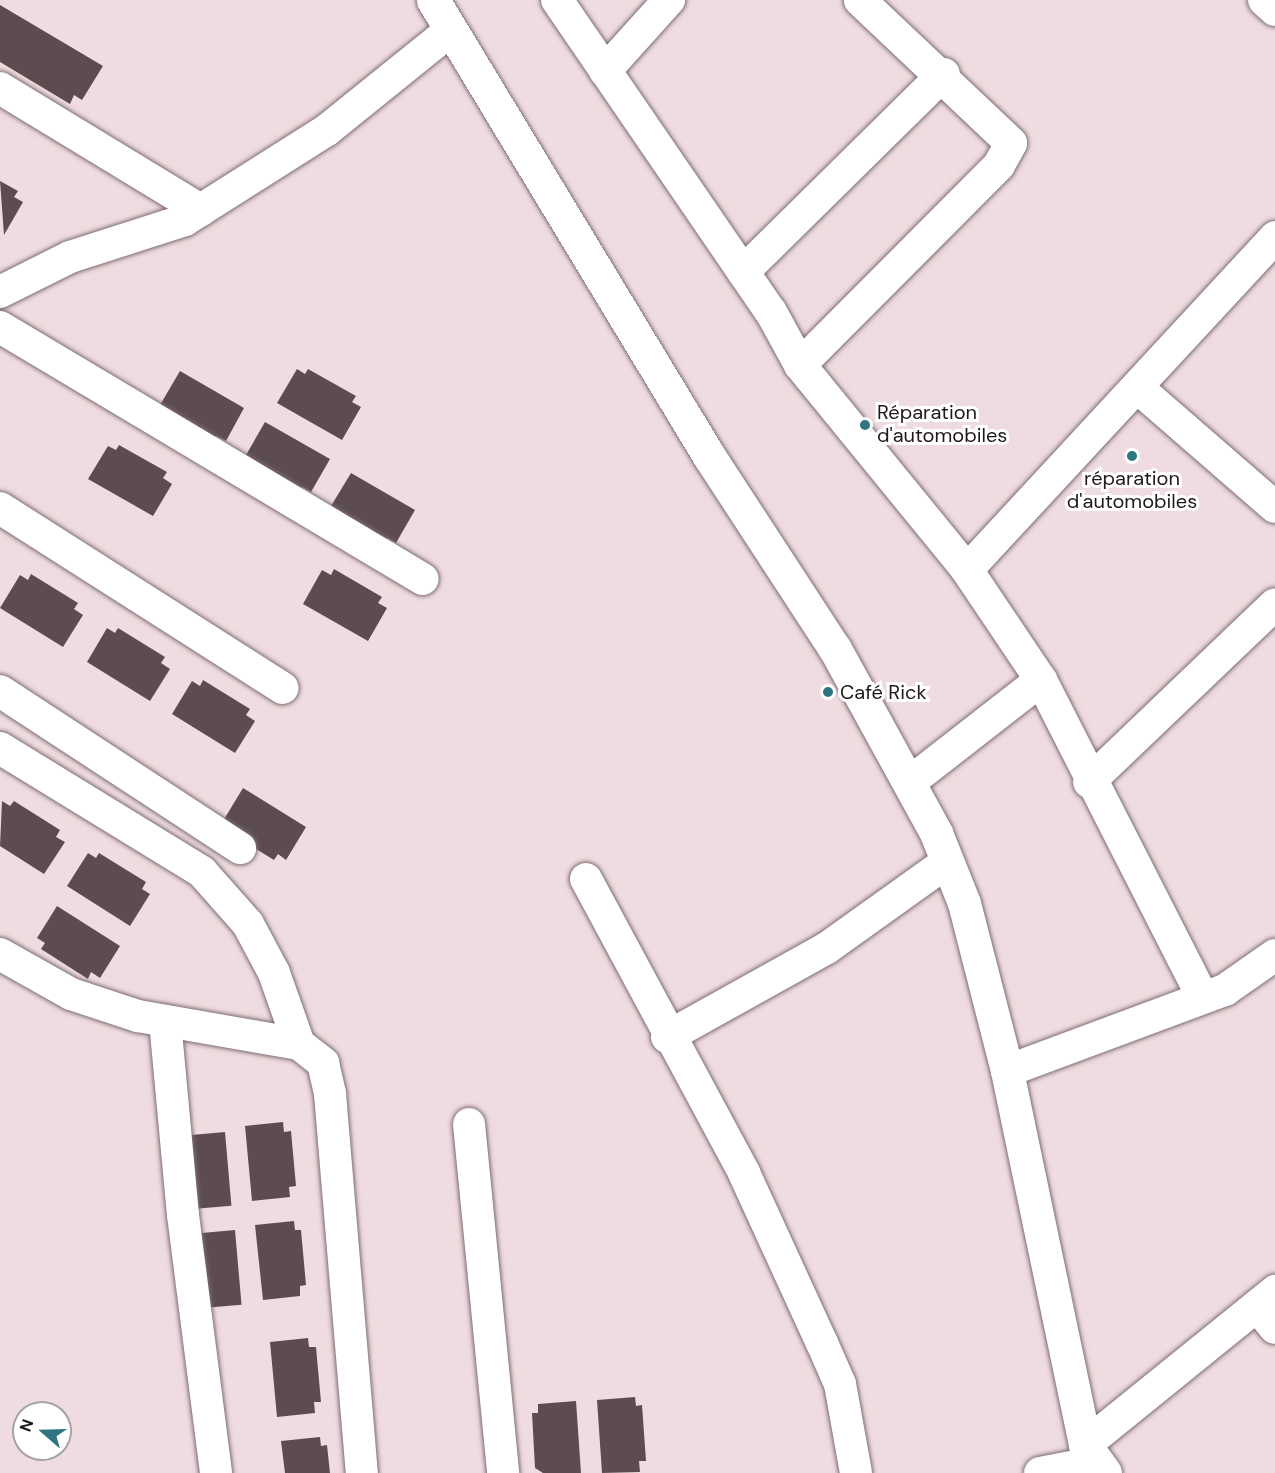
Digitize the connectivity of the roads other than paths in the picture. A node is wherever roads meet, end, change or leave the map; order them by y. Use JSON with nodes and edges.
{"nodes":[{"id":1,"x":433,"y":0,"type":"edge"},
{"id":2,"x":557,"y":0,"type":"edge"},
{"id":3,"x":669,"y":0,"type":"edge"},
{"id":4,"x":860,"y":0,"type":"edge"},
{"id":5,"x":1264,"y":0,"type":"edge"},
{"id":6,"x":1275,"y":10,"type":"edge"},
{"id":7,"x":451,"y":30,"type":"junction"},
{"id":8,"x":604,"y":71,"type":"junction"},
{"id":9,"x":944,"y":74,"type":"junction"},
{"id":10,"x":0,"y":88,"type":"edge"},
{"id":11,"x":201,"y":210,"type":"junction"},
{"id":12,"x":1275,"y":237,"type":"edge"},
{"id":13,"x":743,"y":272,"type":"junction"},
{"id":14,"x":0,"y":292,"type":"edge"},
{"id":15,"x":0,"y":327,"type":"edge"},
{"id":16,"x":800,"y":365,"type":"junction"},
{"id":17,"x":1138,"y":388,"type":"junction"},
{"id":18,"x":1275,"y":507,"type":"edge"},
{"id":19,"x":0,"y":508,"type":"edge"},
{"id":20,"x":966,"y":570,"type":"junction"},
{"id":21,"x":422,"y":579,"type":"dead end"},
{"id":22,"x":1275,"y":604,"type":"edge"},
{"id":23,"x":1041,"y":680,"type":"junction"},
{"id":24,"x":282,"y":688,"type":"dead end"},
{"id":25,"x":0,"y":691,"type":"edge"},
{"id":26,"x":0,"y":748,"type":"edge"},
{"id":27,"x":910,"y":782,"type":"junction"},
{"id":28,"x":1089,"y":782,"type":"junction"},
{"id":29,"x":240,"y":848,"type":"dead end"},
{"id":30,"x":947,"y":862,"type":"junction"},
{"id":31,"x":586,"y":879,"type":"dead end"},
{"id":32,"x":0,"y":954,"type":"edge"},
{"id":33,"x":1275,"y":955,"type":"edge"},
{"id":34,"x":1202,"y":996,"type":"junction"},
{"id":35,"x":165,"y":1021,"type":"junction"},
{"id":36,"x":666,"y":1037,"type":"junction"},
{"id":37,"x":299,"y":1044,"type":"junction"},
{"id":38,"x":1007,"y":1071,"type":"junction"},
{"id":39,"x":469,"y":1124,"type":"dead end"},
{"id":40,"x":1269,"y":1309,"type":"edge"},
{"id":41,"x":1096,"y":1460,"type":"edge"},
{"id":42,"x":216,"y":1473,"type":"edge"},
{"id":43,"x":362,"y":1473,"type":"edge"},
{"id":44,"x":503,"y":1473,"type":"edge"},
{"id":45,"x":856,"y":1473,"type":"edge"},
{"id":46,"x":1040,"y":1473,"type":"edge"}],
"edges":[{"from":1,"to":7,"type":"main road"},
{"from":2,"to":8,"type":"street"},
{"from":3,"to":8,"type":"street"},
{"from":4,"to":9,"type":"street"},
{"from":5,"to":6,"type":"street"},
{"from":7,"to":11,"type":"street"},
{"from":7,"to":27,"type":"main road"},
{"from":8,"to":13,"type":"street"},
{"from":9,"to":13,"type":"street"},
{"from":9,"to":16,"type":"street"},
{"from":10,"to":11,"type":"street"},
{"from":11,"to":14,"type":"street"},
{"from":12,"to":17,"type":"street"},
{"from":13,"to":16,"type":"street"},
{"from":15,"to":21,"type":"street"},
{"from":16,"to":20,"type":"street"},
{"from":17,"to":18,"type":"street"},
{"from":17,"to":20,"type":"street"},
{"from":19,"to":24,"type":"street"},
{"from":20,"to":23,"type":"street"},
{"from":22,"to":28,"type":"street"},
{"from":23,"to":27,"type":"street"},
{"from":23,"to":28,"type":"street"},
{"from":25,"to":29,"type":"street"},
{"from":26,"to":37,"type":"street"},
{"from":27,"to":30,"type":"main road"},
{"from":28,"to":34,"type":"street"},
{"from":30,"to":36,"type":"street"},
{"from":30,"to":38,"type":"main road"},
{"from":31,"to":36,"type":"street"},
{"from":32,"to":35,"type":"street"},
{"from":33,"to":34,"type":"street"},
{"from":34,"to":38,"type":"street"},
{"from":35,"to":37,"type":"street"},
{"from":35,"to":42,"type":"street"},
{"from":36,"to":45,"type":"street"},
{"from":37,"to":43,"type":"street"},
{"from":38,"to":41,"type":"main road"},
{"from":39,"to":44,"type":"street"},
{"from":40,"to":41,"type":"street"},
{"from":41,"to":46,"type":"street"}]}
